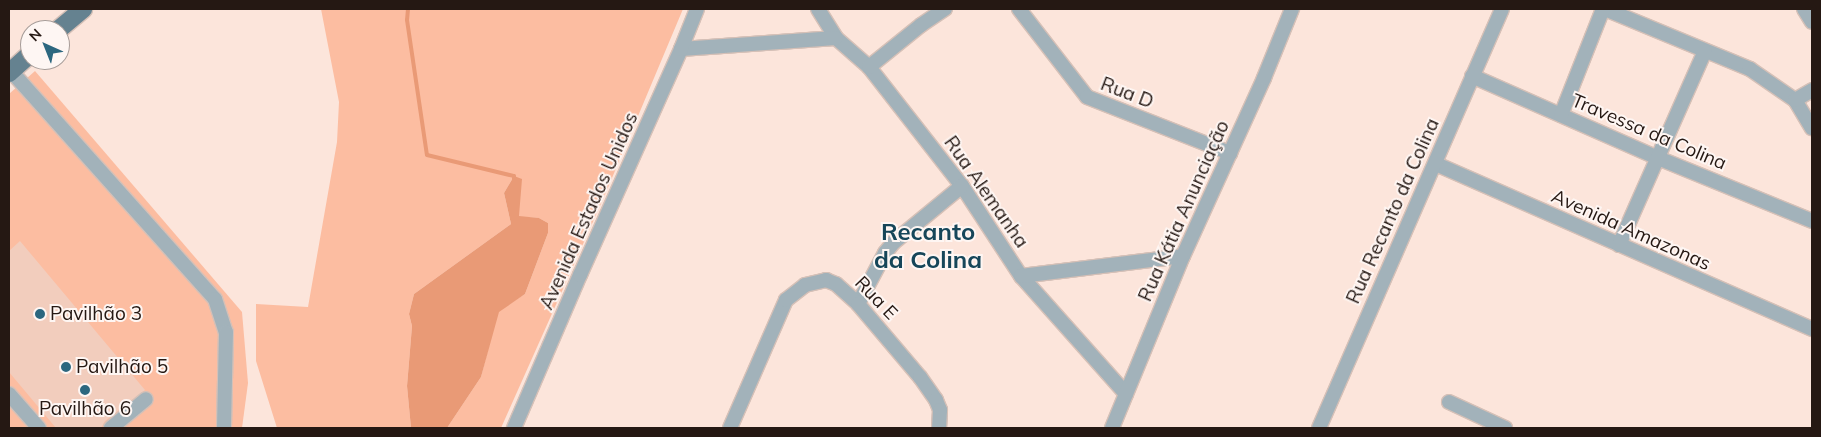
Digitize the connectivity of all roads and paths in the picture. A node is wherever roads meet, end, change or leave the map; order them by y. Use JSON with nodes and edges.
{"nodes":[{"id":1,"x":83,"y":9,"type":"edge"},
{"id":2,"x":697,"y":9,"type":"edge"},
{"id":3,"x":818,"y":9,"type":"edge"},
{"id":4,"x":945,"y":9,"type":"edge"},
{"id":5,"x":1019,"y":9,"type":"edge"},
{"id":6,"x":1292,"y":9,"type":"edge"},
{"id":7,"x":1502,"y":9,"type":"edge"},
{"id":8,"x":1604,"y":9,"type":"edge"},
{"id":9,"x":1804,"y":9,"type":"edge"},
{"id":10,"x":70,"y":20,"type":"edge"},
{"id":11,"x":1812,"y":22,"type":"edge"},
{"id":12,"x":836,"y":38,"type":"junction"},
{"id":13,"x":681,"y":49,"type":"junction"},
{"id":14,"x":1706,"y":51,"type":"junction"},
{"id":15,"x":20,"y":63,"type":"edge"},
{"id":16,"x":869,"y":68,"type":"junction"},
{"id":17,"x":10,"y":72,"type":"edge"},
{"id":18,"x":1472,"y":76,"type":"junction"},
{"id":19,"x":1812,"y":90,"type":"edge"},
{"id":20,"x":1795,"y":100,"type":"junction"},
{"id":21,"x":1561,"y":115,"type":"junction"},
{"id":22,"x":1812,"y":128,"type":"edge"},
{"id":23,"x":1230,"y":152,"type":"junction"},
{"id":24,"x":1658,"y":158,"type":"junction"},
{"id":25,"x":1436,"y":164,"type":"junction"},
{"id":26,"x":962,"y":186,"type":"junction"},
{"id":27,"x":1812,"y":221,"type":"edge"},
{"id":28,"x":1619,"y":245,"type":"junction"},
{"id":29,"x":1183,"y":256,"type":"junction"},
{"id":30,"x":1021,"y":276,"type":"junction"},
{"id":31,"x":858,"y":304,"type":"junction"},
{"id":32,"x":1812,"y":329,"type":"edge"},
{"id":33,"x":9,"y":394,"type":"edge"},
{"id":34,"x":1126,"y":394,"type":"junction"},
{"id":35,"x":146,"y":398,"type":"dead end"},
{"id":36,"x":1449,"y":402,"type":"dead end"},
{"id":37,"x":39,"y":428,"type":"edge"},
{"id":38,"x":111,"y":428,"type":"edge"},
{"id":39,"x":224,"y":428,"type":"edge"},
{"id":40,"x":514,"y":428,"type":"edge"},
{"id":41,"x":730,"y":428,"type":"edge"},
{"id":42,"x":939,"y":428,"type":"edge"},
{"id":43,"x":1112,"y":428,"type":"edge"},
{"id":44,"x":1319,"y":428,"type":"edge"},
{"id":45,"x":1505,"y":428,"type":"edge"}],
"edges":[{"from":1,"to":10,"type":"main road"},
{"from":2,"to":13,"type":"street","name":"Avenida Estados Unidos"},
{"from":3,"to":12,"type":"street","name":"Rua Alemanha"},
{"from":4,"to":16,"type":"street"},
{"from":5,"to":23,"type":"street","name":"Rua D"},
{"from":6,"to":23,"type":"street","name":"Rua Kátia Anunciação"},
{"from":7,"to":18,"type":"street","name":"Rua Recanto da Colina"},
{"from":8,"to":14,"type":"street"},
{"from":8,"to":21,"type":"street"},
{"from":9,"to":11,"type":"street"},
{"from":12,"to":13,"type":"street"},
{"from":12,"to":16,"type":"street","name":"Rua Alemanha"},
{"from":13,"to":40,"type":"street","name":"Avenida Estados Unidos"},
{"from":14,"to":20,"type":"street"},
{"from":14,"to":24,"type":"street"},
{"from":15,"to":17,"type":"main road"},
{"from":16,"to":26,"type":"street","name":"Rua Alemanha"},
{"from":17,"to":39,"type":"street"},
{"from":18,"to":21,"type":"street","name":"Travessa da Colina"},
{"from":18,"to":25,"type":"street","name":"Rua Recanto da Colina"},
{"from":19,"to":20,"type":"street"},
{"from":20,"to":22,"type":"street"},
{"from":21,"to":24,"type":"street","name":"Travessa da Colina"},
{"from":23,"to":29,"type":"street","name":"Rua Kátia Anunciação"},
{"from":24,"to":27,"type":"street","name":"Travessa da Colina"},
{"from":24,"to":28,"type":"street"},
{"from":25,"to":28,"type":"street","name":"Avenida Amazonas"},
{"from":25,"to":44,"type":"street","name":"Rua Recanto da Colina"},
{"from":26,"to":30,"type":"street","name":"Rua Alemanha"},
{"from":26,"to":31,"type":"street"},
{"from":28,"to":32,"type":"street","name":"Avenida Amazonas"},
{"from":29,"to":30,"type":"street"},
{"from":29,"to":34,"type":"street","name":"Rua Kátia Anunciação"},
{"from":30,"to":34,"type":"street","name":"Rua Alemanha"},
{"from":31,"to":41,"type":"street","name":"Rua E"},
{"from":31,"to":42,"type":"street","name":"Rua E"},
{"from":33,"to":37,"type":"street"},
{"from":34,"to":43,"type":"street","name":"Rua Kátia Anunciação"},
{"from":35,"to":38,"type":"street"},
{"from":36,"to":45,"type":"street"}]}
